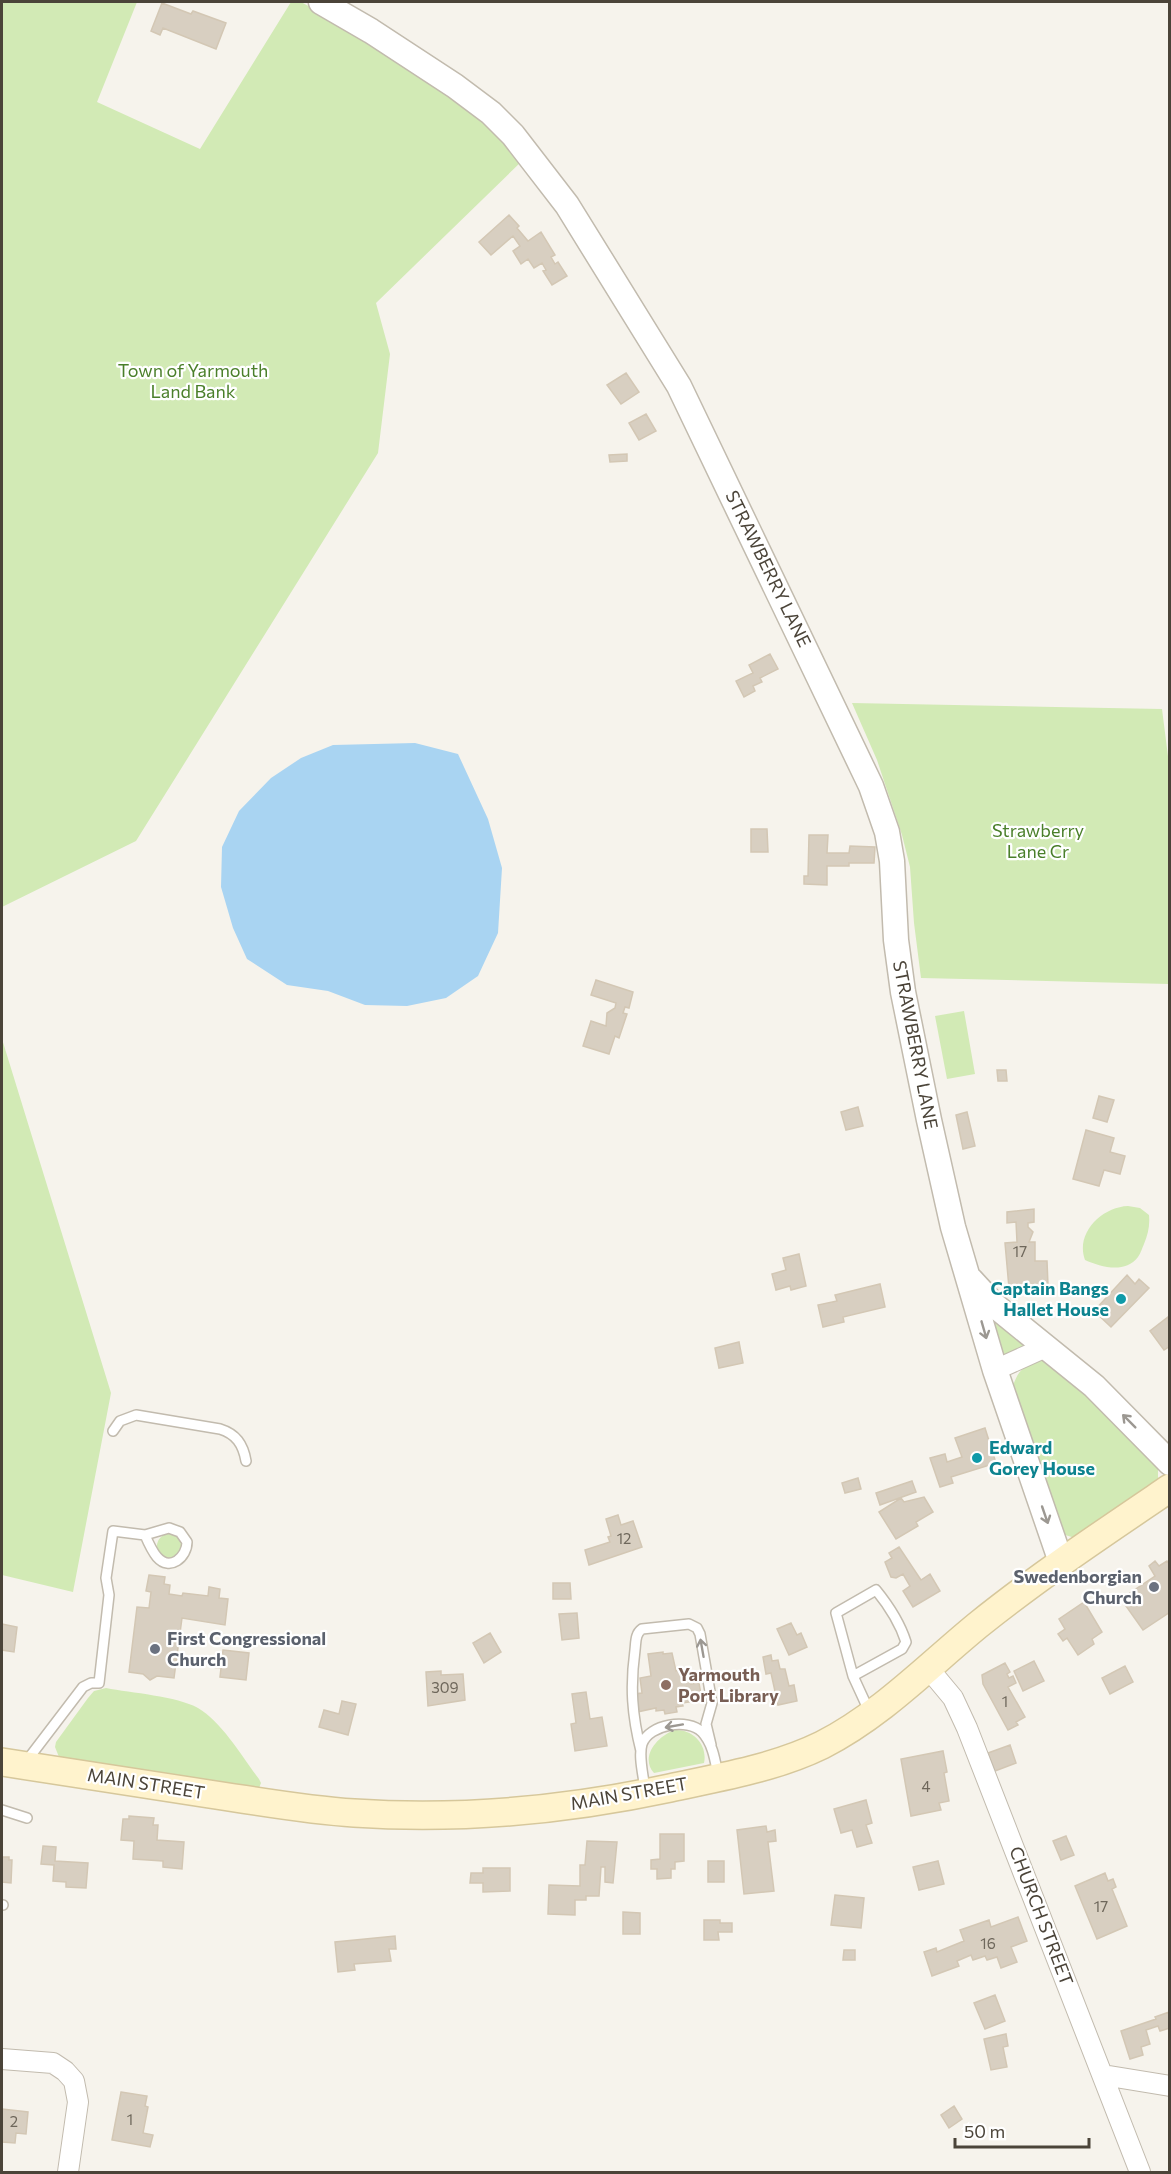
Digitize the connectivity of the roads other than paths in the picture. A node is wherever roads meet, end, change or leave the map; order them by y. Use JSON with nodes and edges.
{"nodes":[{"id":1,"x":321,"y":2,"type":"edge"},
{"id":2,"x":968,"y":1274,"type":"junction"},
{"id":3,"x":1046,"y":1347,"type":"junction"},
{"id":4,"x":995,"y":1370,"type":"junction"},
{"id":5,"x":113,"y":1431,"type":"dead end"},
{"id":6,"x":246,"y":1461,"type":"dead end"},
{"id":7,"x":1170,"y":1463,"type":"edge"},
{"id":8,"x":1170,"y":1488,"type":"edge"},
{"id":9,"x":145,"y":1535,"type":"junction"},
{"id":10,"x":1061,"y":1562,"type":"junction"},
{"id":11,"x":928,"y":1668,"type":"junction"},
{"id":12,"x":853,"y":1676,"type":"junction"},
{"id":13,"x":871,"y":1715,"type":"junction"},
{"id":14,"x":711,"y":1745,"type":"junction"},
{"id":15,"x":641,"y":1751,"type":"junction"},
{"id":16,"x":12,"y":1764,"type":"edge"},
{"id":17,"x":718,"y":1778,"type":"junction"},
{"id":18,"x":645,"y":1793,"type":"junction"},
{"id":19,"x":2,"y":1810,"type":"edge"},
{"id":20,"x":27,"y":1818,"type":"dead end"},
{"id":21,"x":2,"y":2059,"type":"edge"},
{"id":22,"x":1103,"y":2075,"type":"junction"},
{"id":23,"x":1170,"y":2086,"type":"edge"},
{"id":24,"x":68,"y":2172,"type":"edge"},
{"id":25,"x":1140,"y":2172,"type":"edge"}],
"edges":[{"from":1,"to":2,"type":"street","name":"STRAWBERRY LANE"},
{"from":2,"to":3,"type":"street","name":"STRAWBERRY LANE"},
{"from":2,"to":4,"type":"street","name":"STRAWBERRY LANE","one_way":true},
{"from":3,"to":4,"type":"street"},
{"from":7,"to":3,"type":"street","name":"STRAWBERRY LANE","one_way":true},
{"from":4,"to":10,"type":"street","name":"STRAWBERRY LANE","one_way":true},
{"from":5,"to":6,"type":"lane"},
{"from":8,"to":10,"type":"main road","name":"MAIN STREET"},
{"from":9,"to":9,"type":"lane"},
{"from":9,"to":16,"type":"lane"},
{"from":10,"to":11,"type":"main road","name":"MAIN STREET"},
{"from":11,"to":13,"type":"main road","name":"MAIN STREET"},
{"from":11,"to":22,"type":"street","name":"CHURCH STREET"},
{"from":12,"to":12,"type":"lane"},
{"from":12,"to":13,"type":"lane"},
{"from":13,"to":17,"type":"main road","name":"MAIN STREET"},
{"from":14,"to":15,"type":"lane","one_way":true},
{"from":14,"to":15,"type":"lane","one_way":true},
{"from":14,"to":17,"type":"lane"},
{"from":15,"to":18,"type":"lane"},
{"from":16,"to":18,"type":"main road","name":"MAIN STREET"},
{"from":17,"to":18,"type":"main road","name":"MAIN STREET"},
{"from":19,"to":20,"type":"lane"},
{"from":21,"to":24,"type":"street"},
{"from":22,"to":23,"type":"street"},
{"from":22,"to":25,"type":"street","name":"CHURCH STREET"}]}
